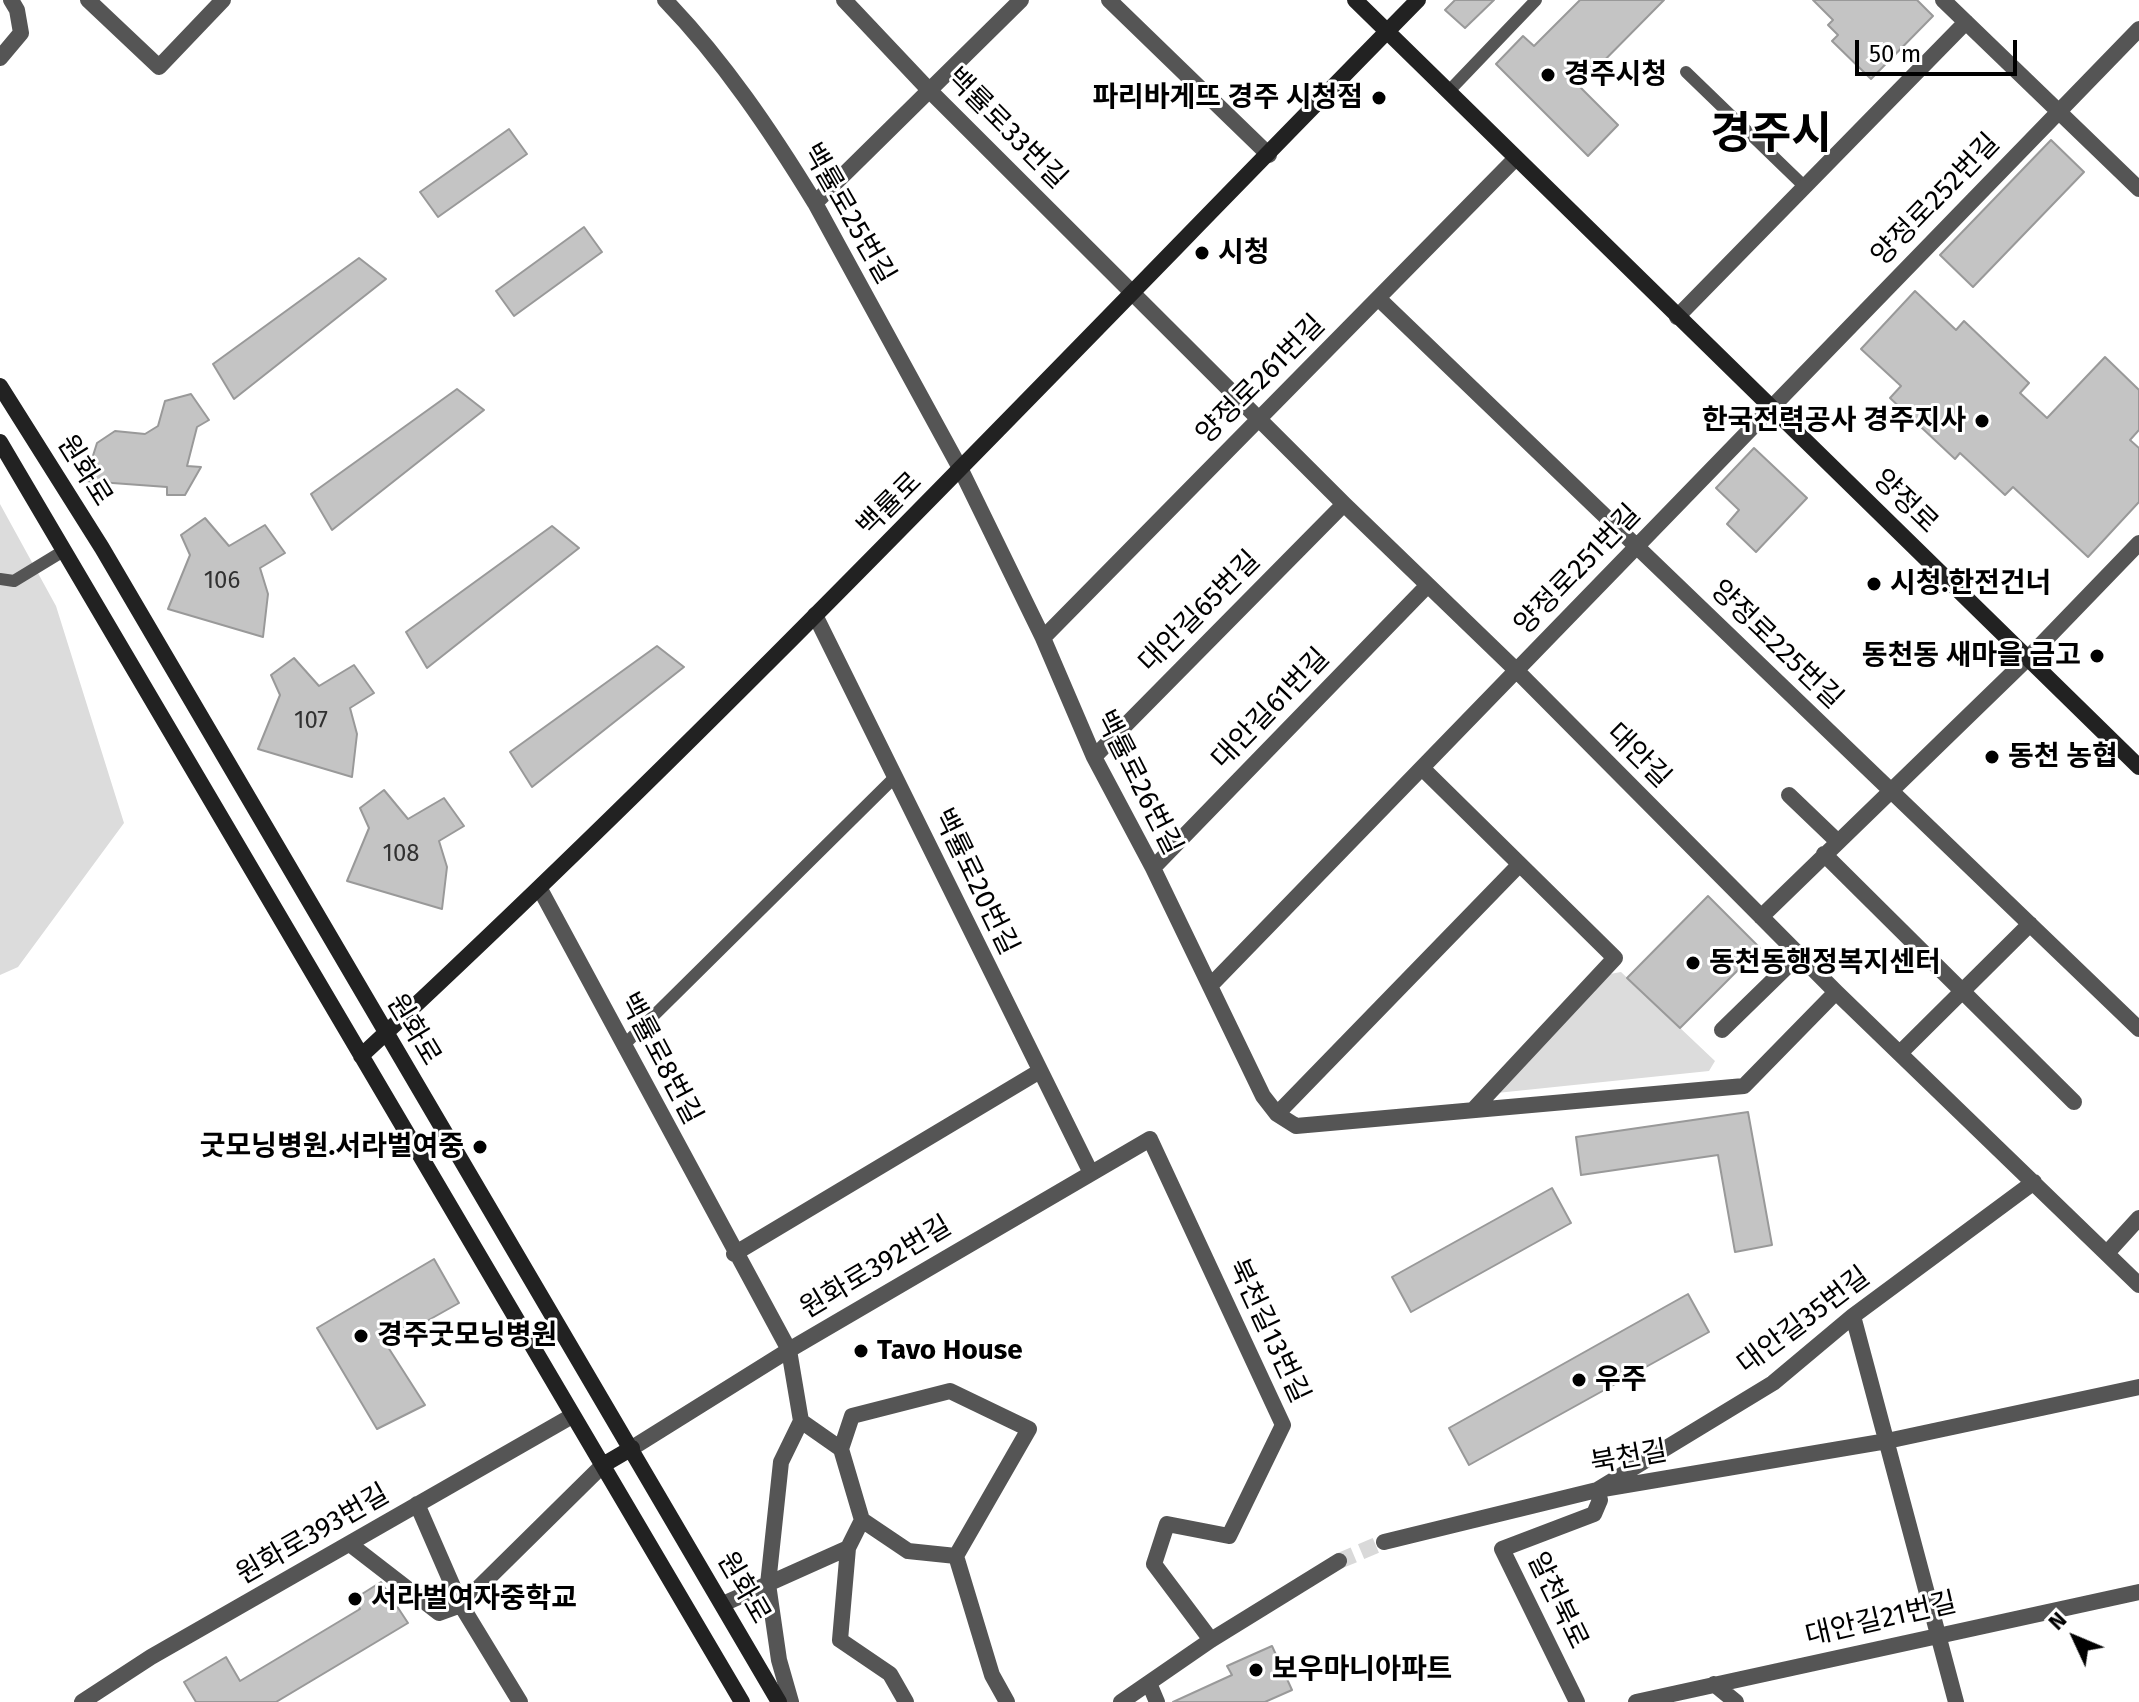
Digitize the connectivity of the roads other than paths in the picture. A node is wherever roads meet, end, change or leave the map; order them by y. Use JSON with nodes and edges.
{"nodes":[{"id":1,"x":11,"y":0,"type":"edge"},
{"id":2,"x":88,"y":0,"type":"edge"},
{"id":3,"x":223,"y":0,"type":"edge"},
{"id":4,"x":665,"y":0,"type":"edge"},
{"id":5,"x":844,"y":0,"type":"edge"},
{"id":6,"x":1021,"y":0,"type":"edge"},
{"id":7,"x":1109,"y":0,"type":"edge"},
{"id":8,"x":1355,"y":0,"type":"edge"},
{"id":9,"x":1418,"y":0,"type":"edge"},
{"id":10,"x":1536,"y":0,"type":"edge"},
{"id":11,"x":1943,"y":0,"type":"edge"},
{"id":12,"x":1966,"y":22,"type":"junction"},
{"id":13,"x":2139,"y":29,"type":"edge"},
{"id":14,"x":1388,"y":31,"type":"junction"},
{"id":15,"x":0,"y":58,"type":"edge"},
{"id":16,"x":1686,"y":72,"type":"dead end"},
{"id":17,"x":929,"y":90,"type":"junction"},
{"id":18,"x":1448,"y":92,"type":"junction"},
{"id":19,"x":2058,"y":112,"type":"junction"},
{"id":20,"x":1269,"y":155,"type":"junction"},
{"id":21,"x":1516,"y":158,"type":"junction"},
{"id":22,"x":1805,"y":187,"type":"junction"},
{"id":23,"x":2139,"y":189,"type":"edge"},
{"id":24,"x":815,"y":203,"type":"junction"},
{"id":25,"x":1135,"y":293,"type":"junction"},
{"id":26,"x":1378,"y":298,"type":"junction"},
{"id":27,"x":1677,"y":317,"type":"junction"},
{"id":28,"x":0,"y":386,"type":"edge"},
{"id":29,"x":1771,"y":409,"type":"junction"},
{"id":30,"x":1260,"y":418,"type":"junction"},
{"id":31,"x":0,"y":442,"type":"edge"},
{"id":32,"x":961,"y":470,"type":"junction"},
{"id":33,"x":1344,"y":504,"type":"junction"},
{"id":34,"x":2139,"y":543,"type":"edge"},
{"id":35,"x":1636,"y":548,"type":"junction"},
{"id":36,"x":65,"y":550,"type":"junction"},
{"id":37,"x":0,"y":579,"type":"edge"},
{"id":38,"x":1427,"y":586,"type":"junction"},
{"id":39,"x":815,"y":615,"type":"junction"},
{"id":40,"x":1043,"y":638,"type":"junction"},
{"id":41,"x":2028,"y":658,"type":"junction"},
{"id":42,"x":1517,"y":671,"type":"junction"},
{"id":43,"x":1094,"y":757,"type":"junction"},
{"id":44,"x":2139,"y":767,"type":"edge"},
{"id":45,"x":1422,"y":768,"type":"junction"},
{"id":46,"x":895,"y":777,"type":"junction"},
{"id":47,"x":1889,"y":789,"type":"junction"},
{"id":48,"x":1789,"y":795,"type":"dead end"},
{"id":49,"x":1837,"y":841,"type":"junction"},
{"id":50,"x":1824,"y":854,"type":"junction"},
{"id":51,"x":1519,"y":865,"type":"junction"},
{"id":52,"x":1153,"y":868,"type":"junction"},
{"id":53,"x":540,"y":889,"type":"junction"},
{"id":54,"x":1761,"y":917,"type":"junction"},
{"id":55,"x":2030,"y":924,"type":"junction"},
{"id":56,"x":1799,"y":955,"type":"junction"},
{"id":57,"x":1210,"y":986,"type":"junction"},
{"id":58,"x":1963,"y":990,"type":"junction"},
{"id":59,"x":1836,"y":992,"type":"junction"},
{"id":60,"x":2139,"y":1029,"type":"edge"},
{"id":61,"x":1722,"y":1030,"type":"dead end"},
{"id":62,"x":385,"y":1034,"type":"junction"},
{"id":63,"x":623,"y":1046,"type":"junction"},
{"id":64,"x":1900,"y":1053,"type":"junction"},
{"id":65,"x":361,"y":1056,"type":"junction"},
{"id":66,"x":1040,"y":1071,"type":"junction"},
{"id":67,"x":2074,"y":1102,"type":"dead end"},
{"id":68,"x":1474,"y":1109,"type":"junction"},
{"id":69,"x":1277,"y":1114,"type":"junction"},
{"id":70,"x":1150,"y":1139,"type":"joint"},
{"id":71,"x":1090,"y":1171,"type":"junction"},
{"id":72,"x":2034,"y":1182,"type":"junction"},
{"id":73,"x":2139,"y":1218,"type":"edge"},
{"id":74,"x":2107,"y":1253,"type":"junction"},
{"id":75,"x":734,"y":1254,"type":"junction"},
{"id":76,"x":2139,"y":1285,"type":"edge"},
{"id":77,"x":1853,"y":1316,"type":"junction"},
{"id":78,"x":789,"y":1350,"type":"junction"},
{"id":79,"x":2139,"y":1387,"type":"edge"},
{"id":80,"x":572,"y":1416,"type":"junction"},
{"id":81,"x":801,"y":1421,"type":"junction"},
{"id":82,"x":1887,"y":1441,"type":"junction"},
{"id":83,"x":632,"y":1448,"type":"junction"},
{"id":84,"x":841,"y":1449,"type":"junction"},
{"id":85,"x":603,"y":1465,"type":"junction"},
{"id":86,"x":1597,"y":1490,"type":"junction"},
{"id":87,"x":417,"y":1504,"type":"junction"},
{"id":88,"x":862,"y":1520,"type":"junction"},
{"id":89,"x":1384,"y":1542,"type":"tunnel mouth"},
{"id":90,"x":351,"y":1545,"type":"junction"},
{"id":91,"x":848,"y":1548,"type":"junction"},
{"id":92,"x":956,"y":1556,"type":"junction"},
{"id":93,"x":1339,"y":1561,"type":"tunnel mouth"},
{"id":94,"x":768,"y":1584,"type":"junction"},
{"id":95,"x":2139,"y":1592,"type":"edge"},
{"id":96,"x":723,"y":1604,"type":"junction"},
{"id":97,"x":461,"y":1605,"type":"junction"},
{"id":98,"x":1939,"y":1633,"type":"junction"},
{"id":99,"x":1211,"y":1640,"type":"junction"},
{"id":100,"x":1149,"y":1683,"type":"junction"},
{"id":101,"x":1714,"y":1684,"type":"junction"},
{"id":102,"x":82,"y":1702,"type":"edge"},
{"id":103,"x":520,"y":1702,"type":"edge"},
{"id":104,"x":742,"y":1702,"type":"edge"},
{"id":105,"x":779,"y":1702,"type":"edge"},
{"id":106,"x":791,"y":1702,"type":"edge"},
{"id":107,"x":906,"y":1702,"type":"edge"},
{"id":108,"x":1007,"y":1702,"type":"edge"},
{"id":109,"x":1121,"y":1702,"type":"edge"},
{"id":110,"x":1157,"y":1702,"type":"edge"},
{"id":111,"x":1577,"y":1702,"type":"edge"},
{"id":112,"x":1636,"y":1702,"type":"edge"},
{"id":113,"x":1736,"y":1702,"type":"edge"},
{"id":114,"x":1956,"y":1702,"type":"edge"}],
"edges":[{"from":1,"to":15,"type":"street"},
{"from":2,"to":3,"type":"street"},
{"from":4,"to":24,"type":"street","name":"백률로25번길"},
{"from":5,"to":17,"type":"street","name":"백률로33번길"},
{"from":6,"to":17,"type":"street"},
{"from":7,"to":20,"type":"street"},
{"from":8,"to":14,"type":"main road","name":"양정로"},
{"from":9,"to":14,"type":"main road","name":"백률로"},
{"from":10,"to":18,"type":"lane"},
{"from":11,"to":12,"type":"street"},
{"from":12,"to":19,"type":"street"},
{"from":12,"to":22,"type":"street"},
{"from":13,"to":19,"type":"street","name":"양정로252번길"},
{"from":14,"to":18,"type":"main road","name":"양정로"},
{"from":14,"to":20,"type":"main road","name":"백률로"},
{"from":16,"to":22,"type":"lane"},
{"from":17,"to":24,"type":"street"},
{"from":17,"to":25,"type":"street","name":"백률로33번길"},
{"from":18,"to":21,"type":"main road","name":"양정로"},
{"from":19,"to":23,"type":"street"},
{"from":19,"to":29,"type":"street","name":"양정로252번길"},
{"from":20,"to":25,"type":"main road","name":"백률로"},
{"from":21,"to":26,"type":"street","name":"양정로261번길"},
{"from":21,"to":27,"type":"main road","name":"양정로"},
{"from":22,"to":27,"type":"street"},
{"from":24,"to":32,"type":"street","name":"백률로25번길"},
{"from":25,"to":30,"type":"street","name":"대안길"},
{"from":25,"to":32,"type":"main road","name":"백률로"},
{"from":26,"to":30,"type":"street","name":"양정로261번길"},
{"from":26,"to":35,"type":"street","name":"양정로225번길"},
{"from":27,"to":29,"type":"main road","name":"양정로"},
{"from":28,"to":62,"type":"main road","name":"원화로"},
{"from":29,"to":35,"type":"street","name":"양정로251번길"},
{"from":29,"to":41,"type":"main road","name":"양정로"},
{"from":30,"to":33,"type":"street","name":"대안길"},
{"from":30,"to":40,"type":"street","name":"양정로261번길"},
{"from":31,"to":36,"type":"main road","name":"원화로"},
{"from":32,"to":39,"type":"main road","name":"백률로"},
{"from":32,"to":40,"type":"street","name":"백률로26번길"},
{"from":33,"to":38,"type":"street","name":"대안길"},
{"from":33,"to":43,"type":"street","name":"대안길65번길"},
{"from":34,"to":41,"type":"street"},
{"from":35,"to":42,"type":"street","name":"양정로251번길"},
{"from":35,"to":47,"type":"street","name":"양정로225번길"},
{"from":36,"to":37,"type":"lane"},
{"from":36,"to":65,"type":"main road","name":"원화로"},
{"from":38,"to":42,"type":"street","name":"대안길"},
{"from":38,"to":52,"type":"street","name":"대안길61번길"},
{"from":39,"to":46,"type":"street","name":"백률로20번길"},
{"from":39,"to":53,"type":"main road","name":"백률로"},
{"from":40,"to":43,"type":"street","name":"백률로26번길"},
{"from":41,"to":44,"type":"main road","name":"양정로"},
{"from":41,"to":47,"type":"street"},
{"from":42,"to":45,"type":"street","name":"양정로251번길"},
{"from":42,"to":54,"type":"street","name":"대안길"},
{"from":43,"to":52,"type":"street","name":"백률로26번길"},
{"from":45,"to":51,"type":"street"},
{"from":45,"to":57,"type":"street","name":"양정로251번길"},
{"from":46,"to":63,"type":"lane"},
{"from":46,"to":66,"type":"street","name":"백률로20번길"},
{"from":47,"to":49,"type":"street"},
{"from":47,"to":55,"type":"street","name":"양정로225번길"},
{"from":48,"to":49,"type":"street"},
{"from":49,"to":50,"type":"street"},
{"from":50,"to":54,"type":"street"},
{"from":50,"to":58,"type":"street"},
{"from":51,"to":68,"type":"street"},
{"from":51,"to":69,"type":"street"},
{"from":52,"to":57,"type":"street","name":"백률로26번길"},
{"from":53,"to":62,"type":"main road","name":"백률로"},
{"from":53,"to":63,"type":"street","name":"백률로8번길"},
{"from":54,"to":56,"type":"street","name":"대안길"},
{"from":55,"to":58,"type":"street"},
{"from":55,"to":60,"type":"street","name":"양정로225번길"},
{"from":56,"to":59,"type":"street","name":"대안길"},
{"from":56,"to":61,"type":"street"},
{"from":57,"to":69,"type":"street","name":"백률로26번길"},
{"from":58,"to":64,"type":"street"},
{"from":58,"to":67,"type":"street"},
{"from":59,"to":64,"type":"street","name":"대안길"},
{"from":59,"to":68,"type":"street"},
{"from":62,"to":65,"type":"main road","name":"백률로"},
{"from":62,"to":83,"type":"main road","name":"원화로"},
{"from":63,"to":75,"type":"street","name":"백률로8번길"},
{"from":64,"to":72,"type":"street","name":"대안길"},
{"from":65,"to":80,"type":"main road","name":"원화로"},
{"from":66,"to":71,"type":"street","name":"백률로20번길"},
{"from":66,"to":75,"type":"street"},
{"from":68,"to":69,"type":"street"},
{"from":70,"to":71,"type":"street","name":"원화로392번길"},
{"from":70,"to":99,"type":"street","name":"북천길13번길"},
{"from":71,"to":78,"type":"street","name":"원화로392번길"},
{"from":72,"to":74,"type":"street","name":"대안길"},
{"from":72,"to":77,"type":"street","name":"대안길35번길"},
{"from":73,"to":74,"type":"street"},
{"from":74,"to":76,"type":"street","name":"대안길"},
{"from":75,"to":78,"type":"street","name":"백률로8번길"},
{"from":77,"to":82,"type":"street"},
{"from":77,"to":86,"type":"street","name":"대안길35번길"},
{"from":78,"to":81,"type":"street"},
{"from":78,"to":83,"type":"street","name":"원화로392번길"},
{"from":79,"to":82,"type":"street","name":"북천길"},
{"from":80,"to":85,"type":"main road","name":"원화로"},
{"from":80,"to":87,"type":"street","name":"원화로393번길"},
{"from":81,"to":84,"type":"street"},
{"from":81,"to":94,"type":"street"},
{"from":82,"to":86,"type":"street","name":"북천길"},
{"from":82,"to":98,"type":"street"},
{"from":83,"to":85,"type":"main road"},
{"from":83,"to":96,"type":"main road","name":"원화로"},
{"from":84,"to":88,"type":"street"},
{"from":84,"to":92,"type":"street"},
{"from":85,"to":97,"type":"street"},
{"from":85,"to":104,"type":"main road","name":"원화로"},
{"from":86,"to":89,"type":"street","name":"북천길"},
{"from":86,"to":111,"type":"street","name":"알천북로"},
{"from":87,"to":90,"type":"street","name":"원화로393번길"},
{"from":87,"to":97,"type":"street"},
{"from":88,"to":91,"type":"street"},
{"from":88,"to":92,"type":"street"},
{"from":90,"to":97,"type":"street"},
{"from":90,"to":102,"type":"street","name":"원화로393번길"},
{"from":91,"to":94,"type":"street"},
{"from":91,"to":107,"type":"street"},
{"from":92,"to":108,"type":"street"},
{"from":93,"to":99,"type":"street"},
{"from":94,"to":96,"type":"street"},
{"from":94,"to":106,"type":"street"},
{"from":95,"to":98,"type":"street","name":"대안길21번길"},
{"from":96,"to":105,"type":"main road","name":"원화로"},
{"from":97,"to":103,"type":"street"},
{"from":98,"to":101,"type":"street","name":"대안길21번길"},
{"from":98,"to":114,"type":"street"},
{"from":99,"to":100,"type":"street"},
{"from":100,"to":109,"type":"street"},
{"from":100,"to":110,"type":"street"},
{"from":101,"to":112,"type":"street","name":"대안길21번길"},
{"from":101,"to":113,"type":"street"}]}
